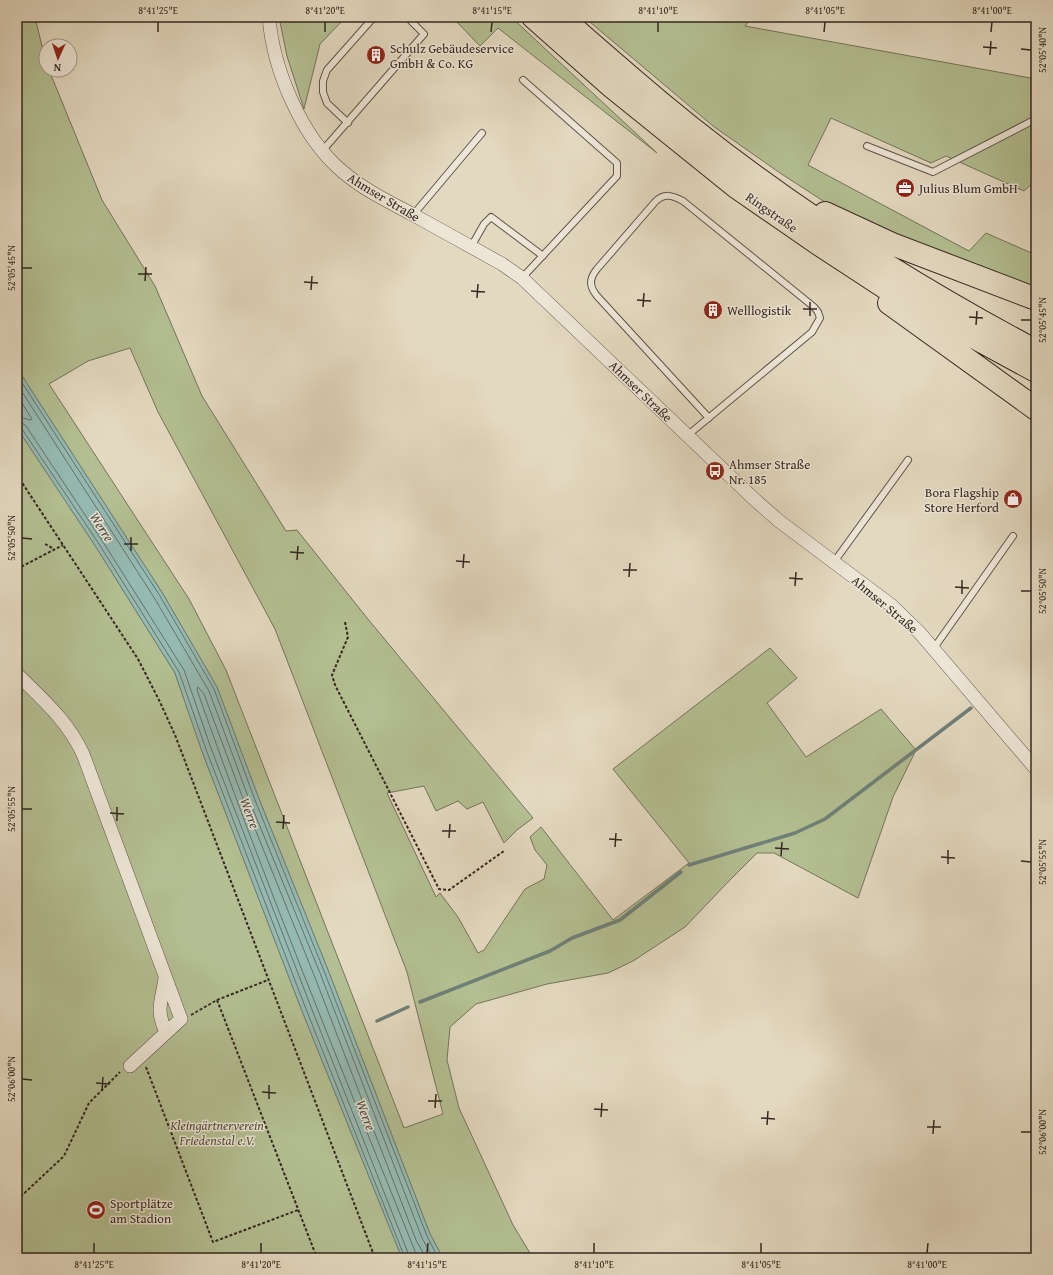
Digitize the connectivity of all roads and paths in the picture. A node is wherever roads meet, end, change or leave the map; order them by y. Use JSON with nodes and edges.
{"nodes":[{"id":1,"x":269,"y":17,"type":"edge"},
{"id":2,"x":374,"y":17,"type":"edge"},
{"id":3,"x":407,"y":17,"type":"edge"},
{"id":4,"x":533,"y":17,"type":"edge"},
{"id":5,"x":562,"y":17,"type":"edge"},
{"id":6,"x":523,"y":80,"type":"dead end"},
{"id":7,"x":1036,"y":119,"type":"edge"},
{"id":8,"x":348,"y":123,"type":"junction"},
{"id":9,"x":482,"y":133,"type":"dead end"},
{"id":10,"x":867,"y":146,"type":"dead end"},
{"id":11,"x":323,"y":150,"type":"junction"},
{"id":12,"x":730,"y":159,"type":"junction"},
{"id":13,"x":413,"y":215,"type":"junction"},
{"id":14,"x":817,"y":243,"type":"junction"},
{"id":15,"x":471,"y":247,"type":"junction"},
{"id":16,"x":543,"y":256,"type":"junction"},
{"id":17,"x":522,"y":278,"type":"junction"},
{"id":18,"x":1036,"y":299,"type":"edge"},
{"id":19,"x":1036,"y":350,"type":"edge"},
{"id":20,"x":1036,"y":372,"type":"edge"},
{"id":21,"x":1036,"y":409,"type":"edge"},
{"id":22,"x":709,"y":418,"type":"junction"},
{"id":23,"x":688,"y":436,"type":"junction"},
{"id":24,"x":908,"y":460,"type":"dead end"},
{"id":25,"x":17,"y":475,"type":"edge"},
{"id":26,"x":1013,"y":536,"type":"dead end"},
{"id":27,"x":45,"y":544,"type":"dead end"},
{"id":28,"x":63,"y":545,"type":"junction"},
{"id":29,"x":54,"y":549,"type":"junction"},
{"id":30,"x":834,"y":562,"type":"junction"},
{"id":31,"x":17,"y":569,"type":"edge"},
{"id":32,"x":346,"y":622,"type":"dead end"},
{"id":33,"x":934,"y":648,"type":"junction"},
{"id":34,"x":17,"y":674,"type":"edge"},
{"id":35,"x":1036,"y":769,"type":"edge"},
{"id":36,"x":504,"y":851,"type":"dead end"},
{"id":37,"x":166,"y":976,"type":"junction"},
{"id":38,"x":268,"y":980,"type":"junction"},
{"id":39,"x":217,"y":1000,"type":"junction"},
{"id":40,"x":181,"y":1020,"type":"junction"},
{"id":41,"x":166,"y":1032,"type":"junction"},
{"id":42,"x":141,"y":1057,"type":"junction"},
{"id":43,"x":130,"y":1066,"type":"joint"},
{"id":44,"x":17,"y":1200,"type":"edge"},
{"id":45,"x":298,"y":1210,"type":"junction"},
{"id":46,"x":317,"y":1258,"type":"edge"},
{"id":47,"x":375,"y":1258,"type":"edge"}],
"edges":[{"from":1,"to":11,"type":"street","name":"Ahmser Straße"},
{"from":2,"to":8,"type":"lane"},
{"from":3,"to":8,"type":"lane"},
{"from":4,"to":14,"type":"highway","name":"Ringstraße"},
{"from":5,"to":12,"type":"highway","name":"Ringstraße"},
{"from":6,"to":16,"type":"lane"},
{"from":7,"to":10,"type":"lane"},
{"from":8,"to":11,"type":"lane"},
{"from":9,"to":13,"type":"lane"},
{"from":11,"to":13,"type":"street","name":"Ahmser Straße"},
{"from":12,"to":18,"type":"highway"},
{"from":12,"to":19,"type":"highway","name":"Ringstraße"},
{"from":13,"to":15,"type":"street","name":"Ahmser Straße"},
{"from":14,"to":20,"type":"highway","name":"Ringstraße"},
{"from":14,"to":21,"type":"highway"},
{"from":15,"to":16,"type":"lane"},
{"from":15,"to":17,"type":"street","name":"Ahmser Straße"},
{"from":16,"to":17,"type":"lane"},
{"from":17,"to":23,"type":"street","name":"Ahmser Straße"},
{"from":22,"to":22,"type":"lane"},
{"from":22,"to":23,"type":"lane"},
{"from":23,"to":30,"type":"street","name":"Ahmser Straße"},
{"from":24,"to":30,"type":"lane"},
{"from":25,"to":28,"type":"path"},
{"from":26,"to":33,"type":"lane"},
{"from":27,"to":29,"type":"path"},
{"from":28,"to":29,"type":"path"},
{"from":28,"to":38,"type":"path"},
{"from":29,"to":31,"type":"path"},
{"from":30,"to":33,"type":"street","name":"Ahmser Straße"},
{"from":32,"to":36,"type":"path"},
{"from":33,"to":35,"type":"street","name":"Ahmser Straße"},
{"from":34,"to":37,"type":"street"},
{"from":37,"to":40,"type":"street"},
{"from":37,"to":41,"type":"street"},
{"from":38,"to":39,"type":"path"},
{"from":38,"to":47,"type":"path"},
{"from":39,"to":40,"type":"path"},
{"from":39,"to":45,"type":"path"},
{"from":40,"to":41,"type":"street"},
{"from":41,"to":42,"type":"street"},
{"from":42,"to":43,"type":"street"},
{"from":42,"to":45,"type":"path"},
{"from":43,"to":44,"type":"path"},
{"from":45,"to":46,"type":"path"}]}
